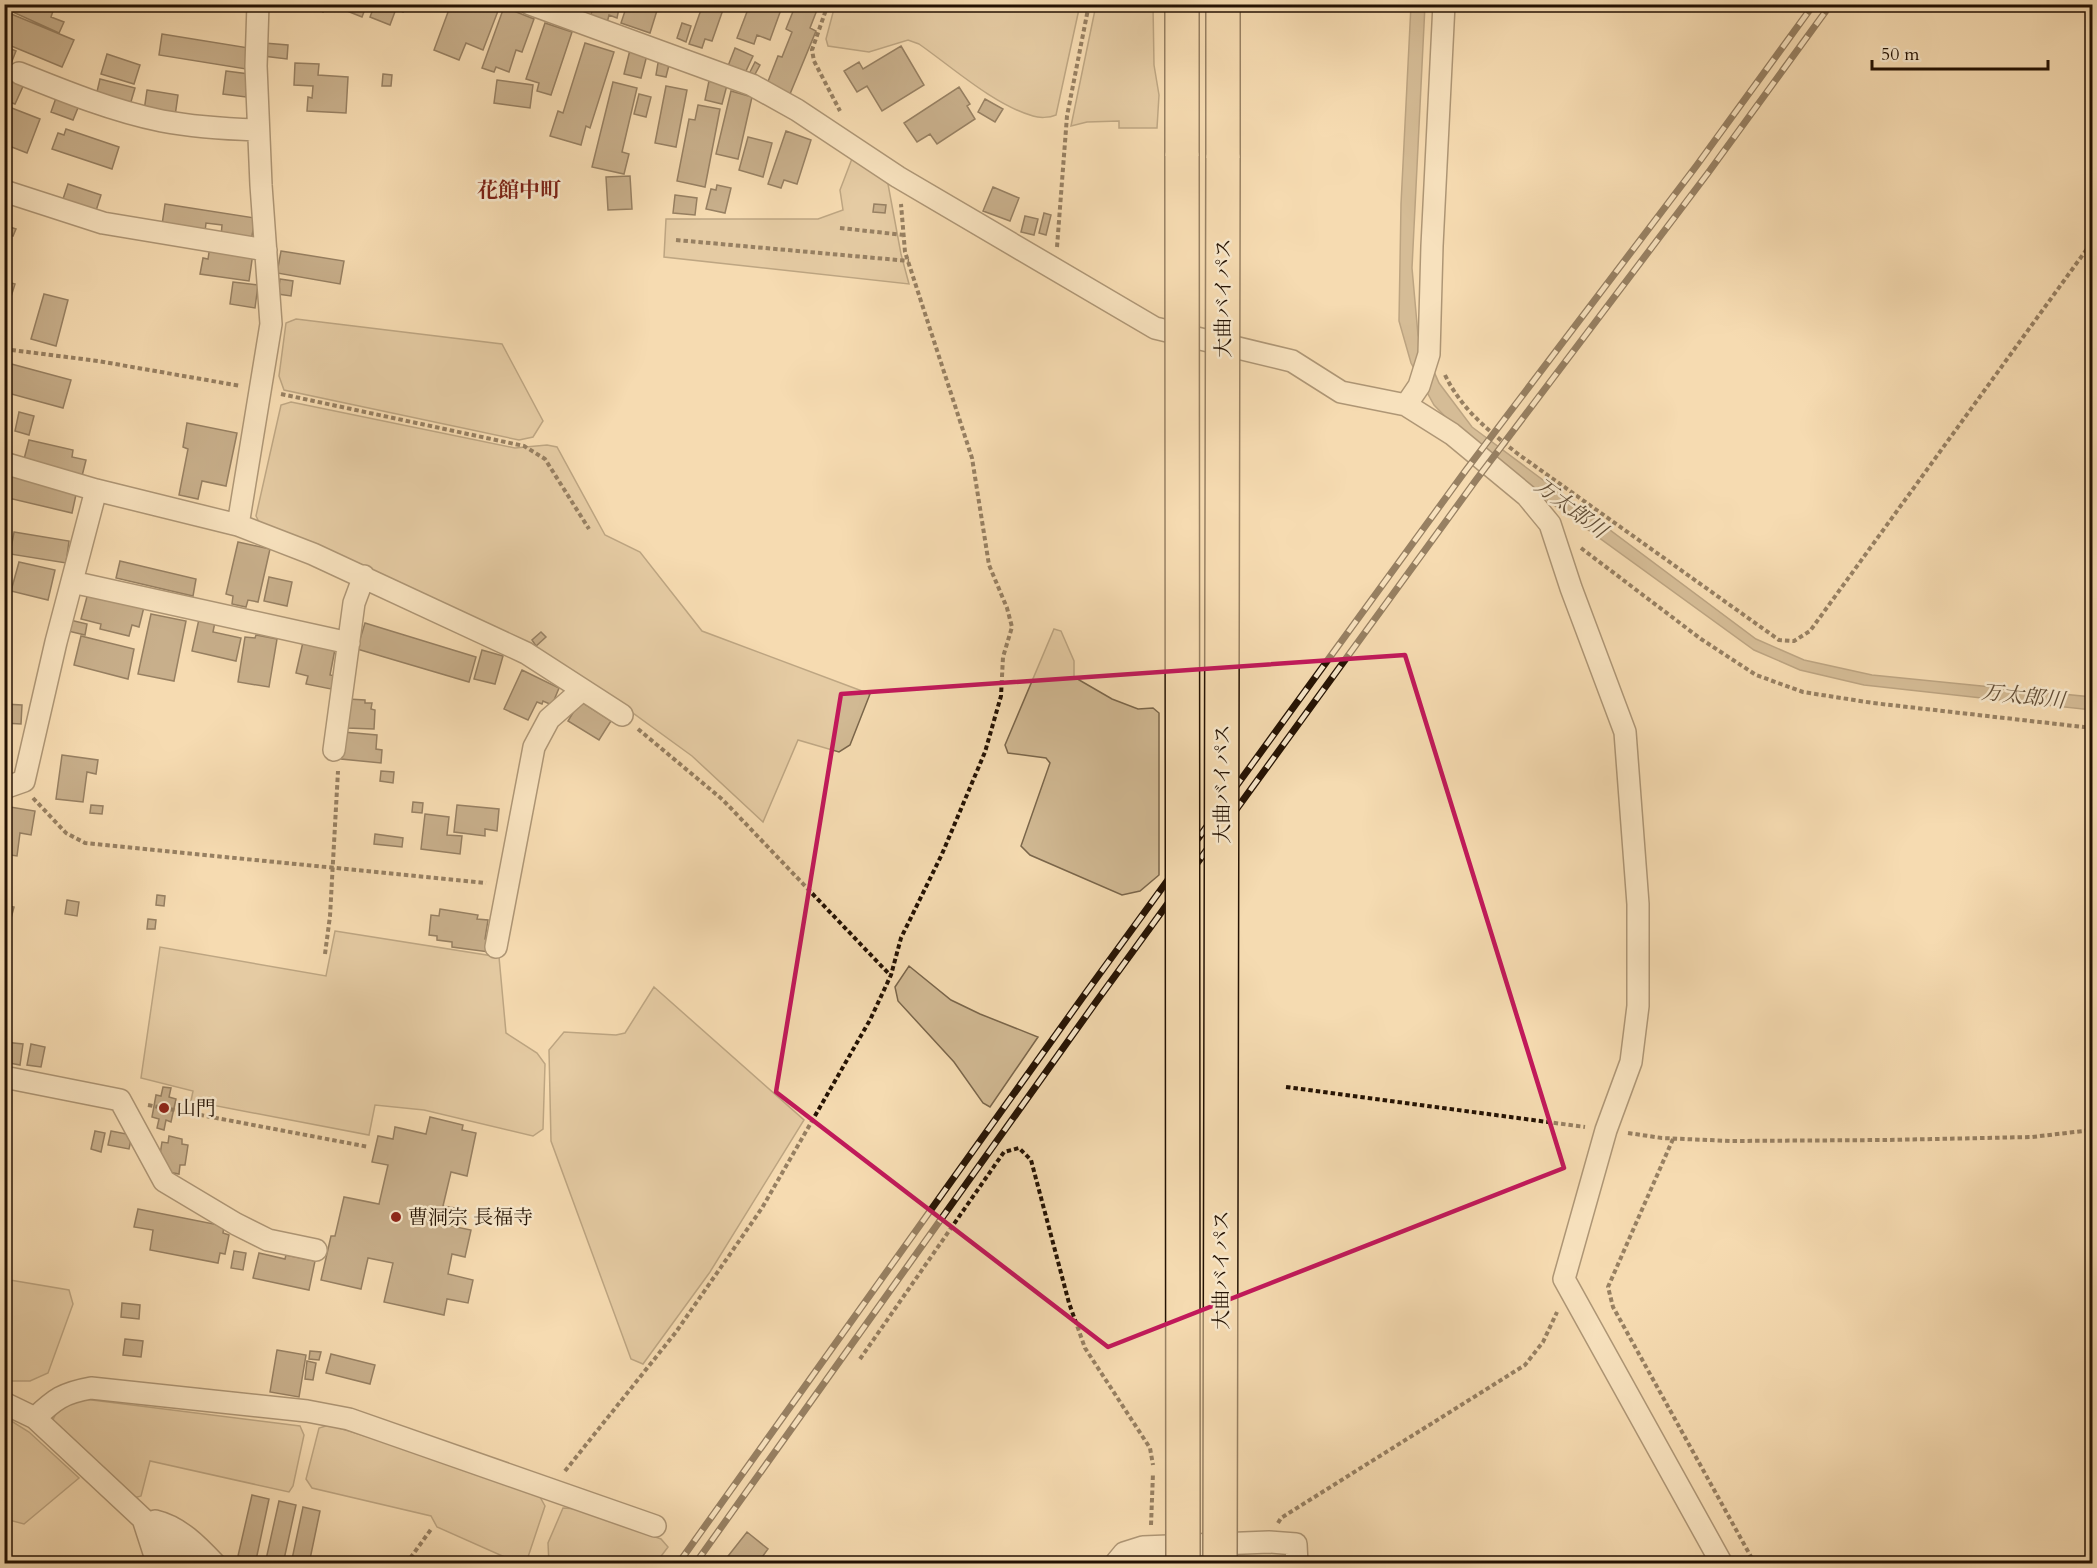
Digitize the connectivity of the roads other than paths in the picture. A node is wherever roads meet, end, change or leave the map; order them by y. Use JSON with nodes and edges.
{"nodes":[{"id":1,"x":258,"y":4,"type":"edge"},
{"id":2,"x":530,"y":4,"type":"edge"},
{"id":3,"x":1182,"y":4,"type":"edge"},
{"id":4,"x":1223,"y":4,"type":"edge"},
{"id":5,"x":1444,"y":4,"type":"edge"},
{"id":6,"x":19,"y":73,"type":"dead end"},
{"id":7,"x":258,"y":130,"type":"junction"},
{"id":8,"x":4,"y":191,"type":"edge"},
{"id":9,"x":266,"y":250,"type":"junction"},
{"id":10,"x":1406,"y":405,"type":"junction"},
{"id":11,"x":4,"y":463,"type":"edge"},
{"id":12,"x":96,"y":490,"type":"junction"},
{"id":13,"x":238,"y":525,"type":"junction"},
{"id":14,"x":364,"y":576,"type":"junction"},
{"id":15,"x":72,"y":582,"type":"junction"},
{"id":16,"x":349,"y":643,"type":"junction"},
{"id":17,"x":582,"y":690,"type":"junction"},
{"id":18,"x":621,"y":715,"type":"road end"},
{"id":19,"x":334,"y":750,"type":"road end"},
{"id":20,"x":12,"y":786,"type":"edge"},
{"id":21,"x":496,"y":947,"type":"dead end"},
{"id":22,"x":4,"y":1077,"type":"edge"},
{"id":23,"x":316,"y":1250,"type":"dead end"},
{"id":24,"x":4,"y":1403,"type":"edge"},
{"id":25,"x":35,"y":1418,"type":"junction"},
{"id":26,"x":143,"y":1518,"type":"junction"},
{"id":27,"x":656,"y":1526,"type":"dead end"},
{"id":28,"x":160,"y":1563,"type":"edge"},
{"id":29,"x":189,"y":1563,"type":"edge"},
{"id":30,"x":215,"y":1563,"type":"edge"},
{"id":31,"x":1115,"y":1563,"type":"edge"},
{"id":32,"x":1183,"y":1563,"type":"edge"},
{"id":33,"x":1220,"y":1563,"type":"edge"},
{"id":34,"x":1297,"y":1563,"type":"edge"},
{"id":35,"x":1722,"y":1563,"type":"edge"}],
"edges":[{"from":1,"to":7,"type":"street"},
{"from":2,"to":10,"type":"street"},
{"from":3,"to":32,"type":"highway","name":"大曲バイパス","bridge":true},
{"from":4,"to":33,"type":"highway","name":"大曲バイパス","bridge":true},
{"from":5,"to":10,"type":"street"},
{"from":6,"to":7,"type":"street"},
{"from":7,"to":9,"type":"street"},
{"from":8,"to":9,"type":"street"},
{"from":9,"to":13,"type":"street"},
{"from":10,"to":35,"type":"street"},
{"from":11,"to":12,"type":"street"},
{"from":12,"to":13,"type":"street"},
{"from":12,"to":15,"type":"street"},
{"from":13,"to":14,"type":"street"},
{"from":14,"to":16,"type":"street"},
{"from":14,"to":17,"type":"street"},
{"from":15,"to":16,"type":"street"},
{"from":15,"to":20,"type":"street"},
{"from":16,"to":19,"type":"street"},
{"from":17,"to":18,"type":"street"},
{"from":17,"to":21,"type":"street"},
{"from":22,"to":23,"type":"street"},
{"from":24,"to":25,"type":"street"},
{"from":25,"to":26,"type":"street"},
{"from":25,"to":27,"type":"street"},
{"from":26,"to":28,"type":"street"},
{"from":26,"to":29,"type":"street"},
{"from":26,"to":30,"type":"street"},
{"from":31,"to":34,"type":"street"}]}
